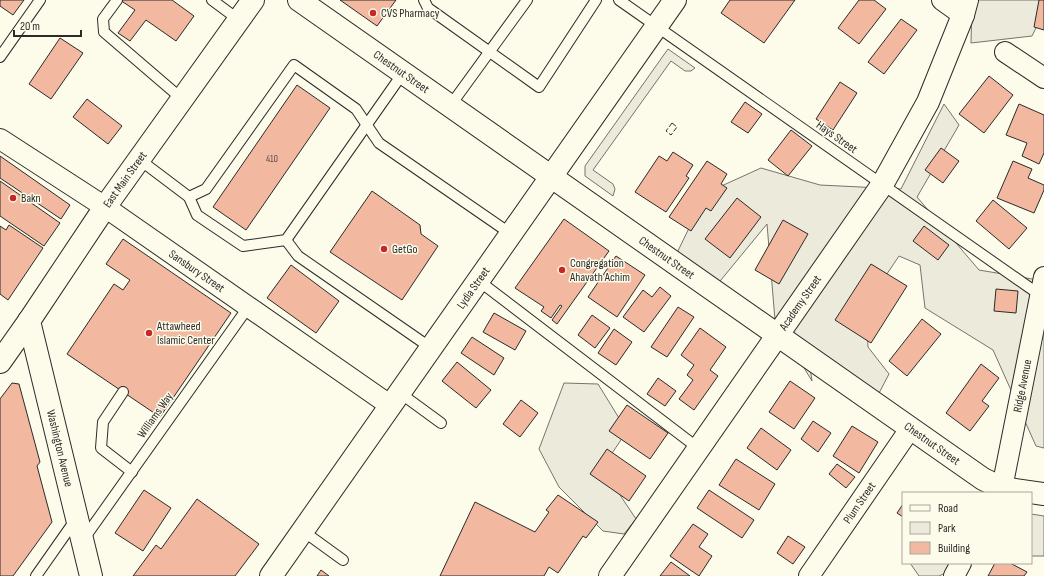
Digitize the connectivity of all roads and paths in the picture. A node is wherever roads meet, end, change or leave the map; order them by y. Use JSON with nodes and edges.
{"nodes":[{"id":1,"x":40,"y":0,"type":"edge"},
{"id":2,"x":117,"y":0,"type":"edge"},
{"id":3,"x":212,"y":0,"type":"edge"},
{"id":4,"x":253,"y":0,"type":"edge"},
{"id":5,"x":299,"y":0,"type":"edge"},
{"id":6,"x":424,"y":0,"type":"edge"},
{"id":7,"x":527,"y":0,"type":"edge"},
{"id":8,"x":596,"y":0,"type":"edge"},
{"id":9,"x":619,"y":0,"type":"edge"},
{"id":10,"x":675,"y":0,"type":"edge"},
{"id":11,"x":942,"y":0,"type":"edge"},
{"id":12,"x":965,"y":7,"type":"edge"},
{"id":13,"x":239,"y":20,"type":"junction"},
{"id":14,"x":656,"y":27,"type":"junction"},
{"id":15,"x":490,"y":52,"type":"junction"},
{"id":16,"x":1005,"y":52,"type":"dead end"},
{"id":17,"x":0,"y":57,"type":"edge"},
{"id":18,"x":403,"y":73,"type":"junction"},
{"id":19,"x":1044,"y":78,"type":"edge"},
{"id":20,"x":182,"y":99,"type":"junction"},
{"id":21,"x":450,"y":106,"type":"junction"},
{"id":22,"x":366,"y":125,"type":"junction"},
{"id":23,"x":0,"y":139,"type":"edge"},
{"id":24,"x":140,"y":160,"type":"junction"},
{"id":25,"x":551,"y":178,"type":"junction"},
{"id":26,"x":882,"y":185,"type":"junction"},
{"id":27,"x":189,"y":197,"type":"junction"},
{"id":28,"x":105,"y":208,"type":"junction"},
{"id":29,"x":511,"y":234,"type":"junction"},
{"id":30,"x":286,"y":240,"type":"junction"},
{"id":31,"x":479,"y":281,"type":"junction"},
{"id":32,"x":1042,"y":286,"type":"edge"},
{"id":33,"x":249,"y":306,"type":"junction"},
{"id":34,"x":29,"y":321,"type":"junction"},
{"id":35,"x":776,"y":335,"type":"junction"},
{"id":36,"x":431,"y":348,"type":"junction"},
{"id":37,"x":0,"y":362,"type":"edge"},
{"id":38,"x":123,"y":392,"type":"dead end"},
{"id":39,"x":396,"y":399,"type":"junction"},
{"id":40,"x":441,"y":423,"type":"dead end"},
{"id":41,"x":910,"y":429,"type":"junction"},
{"id":42,"x":698,"y":448,"type":"junction"},
{"id":43,"x":132,"y":472,"type":"junction"},
{"id":44,"x":1001,"y":490,"type":"edge"},
{"id":45,"x":1022,"y":492,"type":"edge"},
{"id":46,"x":1032,"y":493,"type":"edge"},
{"id":47,"x":1044,"y":494,"type":"edge"},
{"id":48,"x":77,"y":517,"type":"junction"},
{"id":49,"x":303,"y":531,"type":"junction"},
{"id":50,"x":83,"y":540,"type":"junction"},
{"id":51,"x":343,"y":560,"type":"dead end"},
{"id":52,"x":960,"y":564,"type":"edge"},
{"id":53,"x":36,"y":576,"type":"edge"},
{"id":54,"x":91,"y":576,"type":"edge"},
{"id":55,"x":272,"y":576,"type":"edge"},
{"id":56,"x":610,"y":576,"type":"edge"},
{"id":57,"x":809,"y":576,"type":"edge"},
{"id":58,"x":954,"y":576,"type":"edge"}],
"edges":[{"from":1,"to":17,"type":"lane"},
{"from":2,"to":20,"type":"lane"},
{"from":3,"to":13,"type":"lane"},
{"from":4,"to":13,"type":"main road","name":"East Main Street"},
{"from":5,"to":18,"type":"main road","name":"Chestnut Street"},
{"from":6,"to":15,"type":"lane"},
{"from":7,"to":15,"type":"lane"},
{"from":8,"to":15,"type":"lane"},
{"from":9,"to":14,"type":"lane","name":"Hays Street"},
{"from":10,"to":14,"type":"main road","name":"Lydia Street"},
{"from":11,"to":12,"type":"street"},
{"from":12,"to":26,"type":"main road","name":"Academy Street"},
{"from":13,"to":20,"type":"main road","name":"East Main Street"},
{"from":14,"to":25,"type":"main road","name":"Lydia Street"},
{"from":14,"to":26,"type":"lane","name":"Hays Street"},
{"from":15,"to":21,"type":"lane"},
{"from":16,"to":19,"type":"street"},
{"from":18,"to":21,"type":"main road","name":"Chestnut Street"},
{"from":18,"to":22,"type":"lane"},
{"from":20,"to":24,"type":"main road","name":"East Main Street"},
{"from":21,"to":25,"type":"main road","name":"Chestnut Street"},
{"from":22,"to":27,"type":"lane"},
{"from":22,"to":29,"type":"lane"},
{"from":22,"to":30,"type":"lane"},
{"from":23,"to":28,"type":"street","name":"Sansbury Street"},
{"from":24,"to":27,"type":"lane"},
{"from":24,"to":28,"type":"main road","name":"East Main Street"},
{"from":25,"to":29,"type":"main road","name":"Lydia Street"},
{"from":25,"to":35,"type":"main road","name":"Chestnut Street"},
{"from":26,"to":32,"type":"lane","name":"Hays Street"},
{"from":26,"to":35,"type":"main road","name":"Academy Street"},
{"from":27,"to":30,"type":"lane"},
{"from":28,"to":33,"type":"street","name":"Sansbury Street"},
{"from":28,"to":34,"type":"main road","name":"East Main Street"},
{"from":29,"to":31,"type":"main road","name":"Lydia Street"},
{"from":30,"to":36,"type":"lane"},
{"from":31,"to":36,"type":"main road","name":"Lydia Street"},
{"from":31,"to":42,"type":"lane"},
{"from":32,"to":44,"type":"street","name":"Ridge Avenue"},
{"from":33,"to":39,"type":"street","name":"Sansbury Street"},
{"from":33,"to":43,"type":"lane","name":"Williams Way"},
{"from":34,"to":37,"type":"main road","name":"East Main Street"},
{"from":34,"to":48,"type":"main road","name":"Washington Avenue"},
{"from":35,"to":41,"type":"main road","name":"Chestnut Street"},
{"from":35,"to":42,"type":"main road","name":"Academy Street"},
{"from":36,"to":39,"type":"main road","name":"Lydia Street"},
{"from":38,"to":43,"type":"lane"},
{"from":39,"to":40,"type":"lane"},
{"from":39,"to":49,"type":"main road","name":"Lydia Street"},
{"from":41,"to":44,"type":"main road","name":"Chestnut Street"},
{"from":41,"to":57,"type":"street","name":"Plum Street"},
{"from":42,"to":56,"type":"main road","name":"Academy Street"},
{"from":43,"to":50,"type":"lane","name":"Williams Way"},
{"from":44,"to":45,"type":"main road","name":"Chestnut Street"},
{"from":46,"to":47,"type":"main road","name":"Chestnut Street"},
{"from":48,"to":50,"type":"main road","name":"Washington Avenue"},
{"from":48,"to":53,"type":"lane"},
{"from":49,"to":51,"type":"lane"},
{"from":49,"to":55,"type":"main road","name":"Lydia Street"},
{"from":50,"to":54,"type":"main road","name":"Washington Avenue"},
{"from":52,"to":58,"type":"street"}]}
